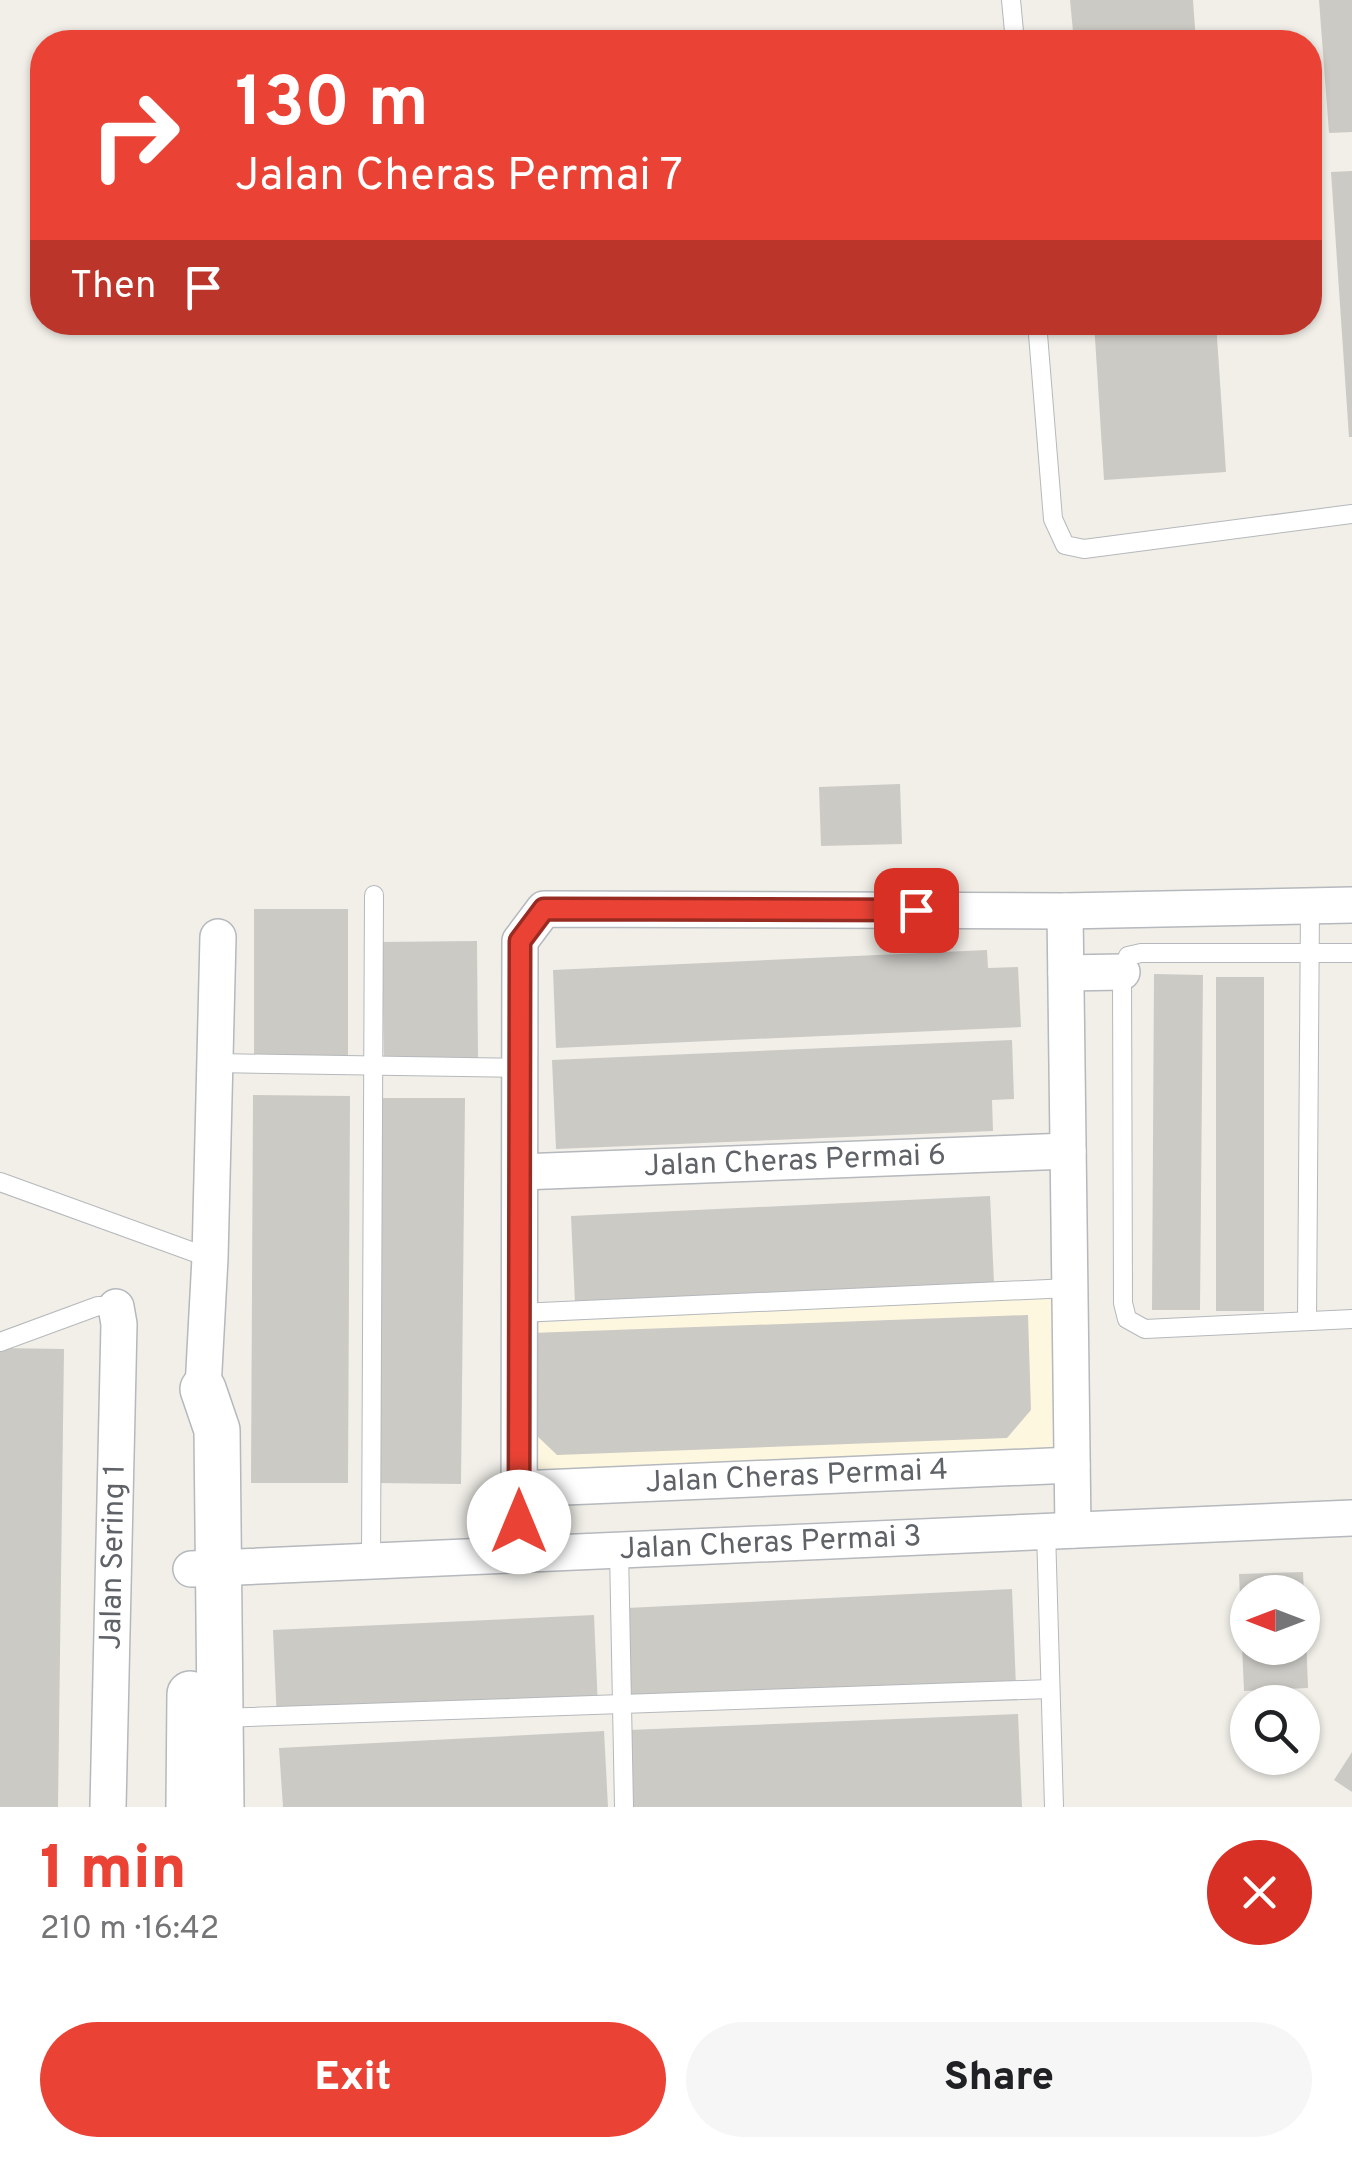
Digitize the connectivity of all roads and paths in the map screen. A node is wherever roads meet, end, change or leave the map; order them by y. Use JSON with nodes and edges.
{"nodes":[{"id":1,"x":1011,"y":0,"type":"edge"},
{"id":2,"x":1014,"y":30,"type":"edge"},
{"id":3,"x":1038,"y":335,"type":"edge"},
{"id":4,"x":1352,"y":514,"type":"edge"},
{"id":5,"x":374,"y":896,"type":"dead end"},
{"id":6,"x":1352,"y":904,"type":"edge"},
{"id":7,"x":1310,"y":906,"type":"junction"},
{"id":8,"x":1064,"y":911,"type":"junction"},
{"id":9,"x":218,"y":937,"type":"dead end"},
{"id":10,"x":1310,"y":954,"type":"junction"},
{"id":11,"x":1352,"y":954,"type":"edge"},
{"id":12,"x":1122,"y":972,"type":"junction"},
{"id":13,"x":1066,"y":973,"type":"junction"},
{"id":14,"x":216,"y":1063,"type":"junction"},
{"id":15,"x":373,"y":1064,"type":"junction"},
{"id":16,"x":520,"y":1068,"type":"junction"},
{"id":17,"x":1068,"y":1151,"type":"junction"},
{"id":18,"x":520,"y":1172,"type":"junction"},
{"id":19,"x":0,"y":1182,"type":"edge"},
{"id":20,"x":210,"y":1258,"type":"junction"},
{"id":21,"x":1069,"y":1288,"type":"junction"},
{"id":22,"x":116,"y":1306,"type":"joint"},
{"id":23,"x":519,"y":1313,"type":"junction"},
{"id":24,"x":1352,"y":1319,"type":"edge"},
{"id":25,"x":1307,"y":1321,"type":"junction"},
{"id":26,"x":0,"y":1342,"type":"edge"},
{"id":27,"x":203,"y":1390,"type":"joint"},
{"id":28,"x":1072,"y":1466,"type":"junction"},
{"id":29,"x":519,"y":1489,"type":"junction"},
{"id":30,"x":1352,"y":1518,"type":"edge"},
{"id":31,"x":1059,"y":1531,"type":"junction"},
{"id":32,"x":619,"y":1550,"type":"junction"},
{"id":33,"x":519,"y":1554,"type":"junction"},
{"id":34,"x":371,"y":1560,"type":"junction"},
{"id":35,"x":205,"y":1568,"type":"junction"},
{"id":36,"x":1050,"y":1689,"type":"junction"},
{"id":37,"x":621,"y":1704,"type":"junction"},
{"id":38,"x":220,"y":1718,"type":"junction"},
{"id":39,"x":108,"y":1807,"type":"edge"},
{"id":40,"x":189,"y":1807,"type":"edge"},
{"id":41,"x":221,"y":1807,"type":"edge"},
{"id":42,"x":624,"y":1807,"type":"edge"},
{"id":43,"x":1054,"y":1807,"type":"edge"}],
"edges":[{"from":1,"to":2,"type":"lane"},
{"from":3,"to":4,"type":"lane"},
{"from":5,"to":15,"type":"lane"},
{"from":6,"to":7,"type":"street"},
{"from":7,"to":8,"type":"street"},
{"from":7,"to":10,"type":"lane"},
{"from":8,"to":13,"type":"street"},
{"from":8,"to":16,"type":"street"},
{"from":9,"to":14,"type":"street"},
{"from":10,"to":11,"type":"lane"},
{"from":10,"to":12,"type":"lane"},
{"from":10,"to":25,"type":"lane"},
{"from":12,"to":13,"type":"street"},
{"from":12,"to":25,"type":"lane"},
{"from":13,"to":17,"type":"street"},
{"from":14,"to":15,"type":"lane"},
{"from":14,"to":20,"type":"street"},
{"from":15,"to":16,"type":"lane"},
{"from":15,"to":34,"type":"lane"},
{"from":16,"to":18,"type":"street"},
{"from":17,"to":18,"type":"street","name":"Jalan Cheras Permai 6"},
{"from":17,"to":21,"type":"street"},
{"from":18,"to":23,"type":"street"},
{"from":19,"to":20,"type":"lane"},
{"from":20,"to":27,"type":"street"},
{"from":21,"to":23,"type":"lane"},
{"from":21,"to":28,"type":"street"},
{"from":22,"to":26,"type":"lane"},
{"from":22,"to":39,"type":"street","name":"Jalan Sering 1"},
{"from":23,"to":29,"type":"street"},
{"from":24,"to":25,"type":"lane"},
{"from":27,"to":35,"type":"street"},
{"from":28,"to":29,"type":"street","name":"Jalan Cheras Permai 4"},
{"from":28,"to":31,"type":"street"},
{"from":29,"to":33,"type":"street"},
{"from":30,"to":31,"type":"street","name":"Jalan Cheras Permai 3"},
{"from":31,"to":32,"type":"street","name":"Jalan Cheras Permai 3"},
{"from":31,"to":36,"type":"lane"},
{"from":32,"to":33,"type":"street","name":"Jalan Cheras Permai 3"},
{"from":32,"to":37,"type":"lane"},
{"from":33,"to":34,"type":"street","name":"Jalan Cheras Permai 3"},
{"from":34,"to":35,"type":"street","name":"Jalan Cheras Permai 3"},
{"from":35,"to":38,"type":"street"},
{"from":35,"to":40,"type":"street"},
{"from":36,"to":37,"type":"lane"},
{"from":36,"to":43,"type":"lane"},
{"from":37,"to":38,"type":"lane"},
{"from":37,"to":42,"type":"lane"},
{"from":38,"to":41,"type":"street"}]}
